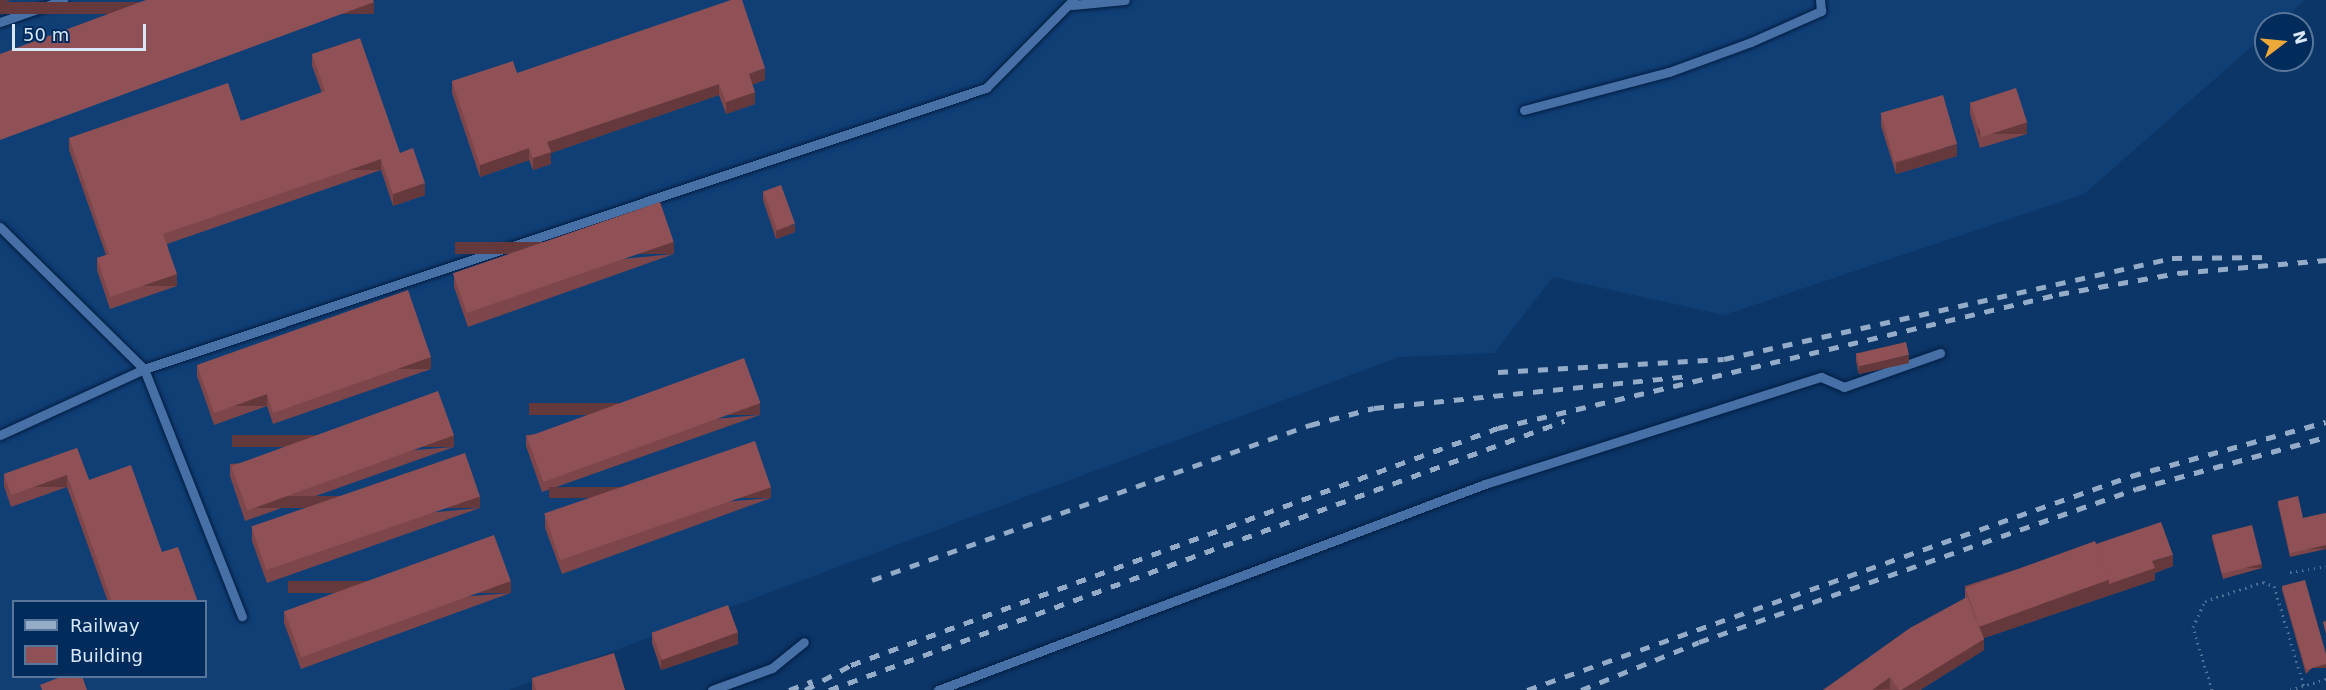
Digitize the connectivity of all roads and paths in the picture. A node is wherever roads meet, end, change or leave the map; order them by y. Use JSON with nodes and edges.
{"nodes":[{"id":1,"x":63,"y":0,"type":"edge"},
{"id":2,"x":1125,"y":0,"type":"edge"},
{"id":3,"x":1820,"y":0,"type":"edge"},
{"id":4,"x":1073,"y":2,"type":"edge"},
{"id":5,"x":0,"y":22,"type":"edge"},
{"id":6,"x":1524,"y":110,"type":"dead end"},
{"id":7,"x":0,"y":227,"type":"edge"},
{"id":8,"x":1940,"y":353,"type":"dead end"},
{"id":9,"x":144,"y":369,"type":"junction"},
{"id":10,"x":0,"y":435,"type":"edge"},
{"id":11,"x":2326,"y":566,"type":"edge"},
{"id":12,"x":2290,"y":572,"type":"dead end"},
{"id":13,"x":242,"y":616,"type":"dead end"},
{"id":14,"x":804,"y":642,"type":"dead end"},
{"id":15,"x":2326,"y":679,"type":"edge"},
{"id":16,"x":2304,"y":686,"type":"junction"},
{"id":17,"x":712,"y":690,"type":"edge"},
{"id":18,"x":938,"y":690,"type":"edge"},
{"id":19,"x":2212,"y":690,"type":"edge"},
{"id":20,"x":2290,"y":690,"type":"edge"}],
"edges":[{"from":1,"to":5,"type":"lane"},
{"from":2,"to":4,"type":"lane"},
{"from":3,"to":6,"type":"lane"},
{"from":4,"to":9,"type":"lane"},
{"from":7,"to":9,"type":"lane"},
{"from":8,"to":18,"type":"lane"},
{"from":9,"to":10,"type":"lane"},
{"from":9,"to":13,"type":"lane"},
{"from":11,"to":12,"type":"path"},
{"from":14,"to":17,"type":"lane"},
{"from":15,"to":16,"type":"path"},
{"from":16,"to":19,"type":"path"},
{"from":16,"to":20,"type":"path"}]}
